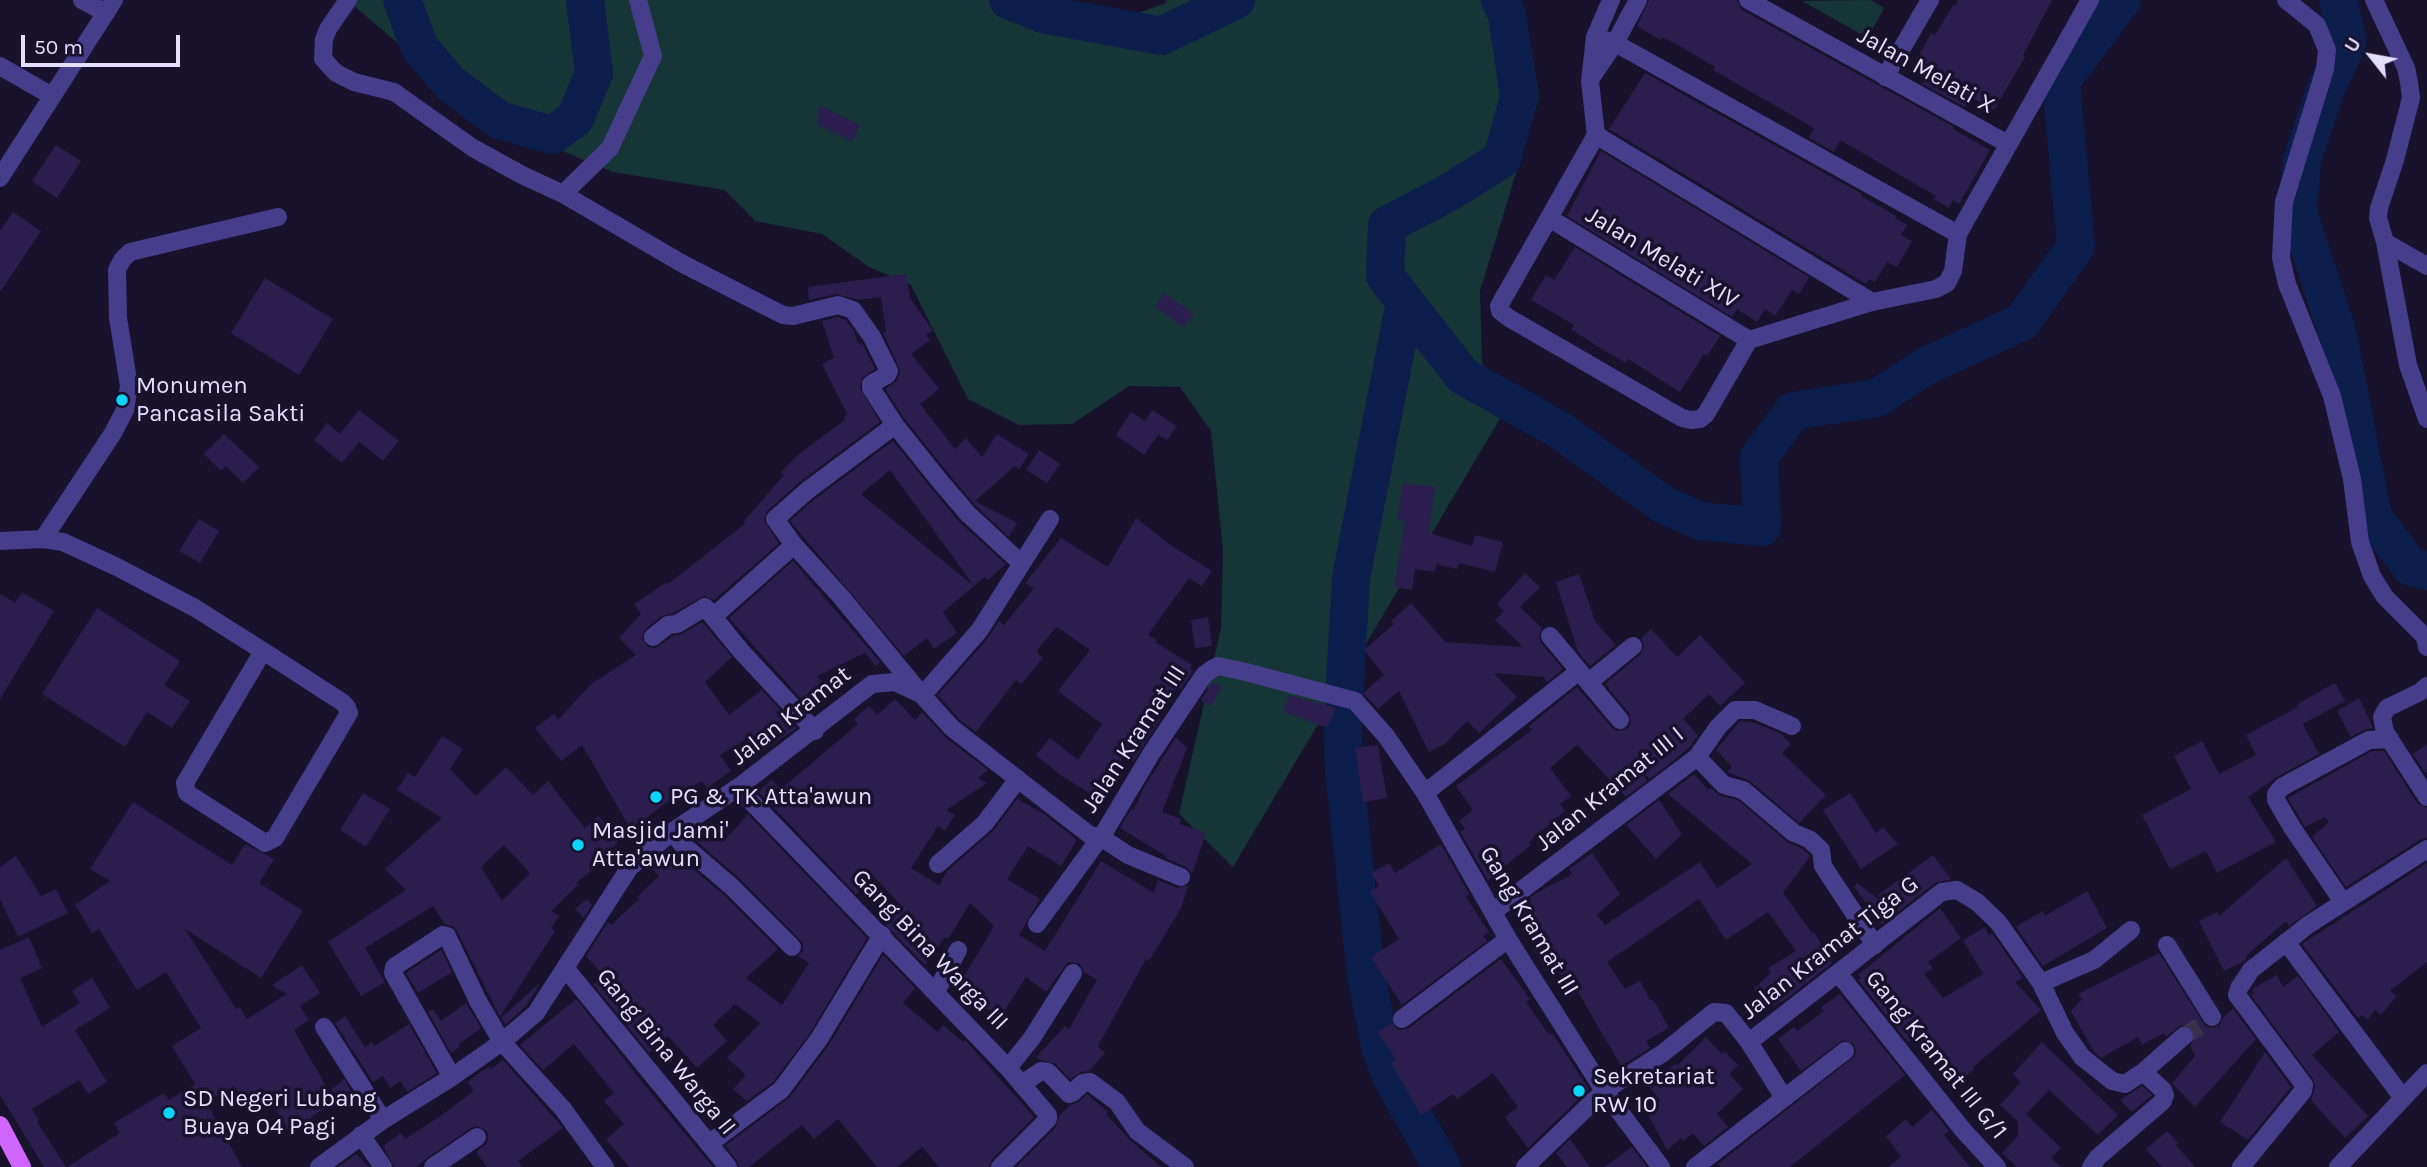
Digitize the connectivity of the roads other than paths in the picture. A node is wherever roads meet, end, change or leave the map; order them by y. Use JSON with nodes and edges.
{"nodes":[{"id":1,"x":82,"y":0,"type":"edge"},
{"id":2,"x":348,"y":0,"type":"edge"},
{"id":3,"x":638,"y":0,"type":"edge"},
{"id":4,"x":1611,"y":0,"type":"edge"},
{"id":5,"x":1638,"y":0,"type":"edge"},
{"id":6,"x":1749,"y":0,"type":"edge"},
{"id":7,"x":1930,"y":0,"type":"edge"},
{"id":8,"x":2090,"y":0,"type":"edge"},
{"id":9,"x":2286,"y":0,"type":"edge"},
{"id":10,"x":2374,"y":0,"type":"edge"},
{"id":11,"x":110,"y":7,"type":"edge"},
{"id":12,"x":1595,"y":37,"type":"junction"},
{"id":13,"x":1615,"y":43,"type":"junction"},
{"id":14,"x":0,"y":66,"type":"edge"},
{"id":15,"x":1885,"y":77,"type":"junction"},
{"id":16,"x":1590,"y":81,"type":"junction"},
{"id":17,"x":52,"y":96,"type":"junction"},
{"id":18,"x":2419,"y":102,"type":"edge"},
{"id":19,"x":1596,"y":135,"type":"junction"},
{"id":20,"x":2008,"y":144,"type":"junction"},
{"id":21,"x":1,"y":175,"type":"edge"},
{"id":22,"x":563,"y":194,"type":"junction"},
{"id":23,"x":278,"y":217,"type":"dead end"},
{"id":24,"x":1549,"y":218,"type":"junction"},
{"id":25,"x":1958,"y":234,"type":"junction"},
{"id":26,"x":2385,"y":242,"type":"junction"},
{"id":27,"x":2427,"y":266,"type":"edge"},
{"id":28,"x":1872,"y":302,"type":"junction"},
{"id":29,"x":1749,"y":340,"type":"junction"},
{"id":30,"x":2427,"y":419,"type":"edge"},
{"id":31,"x":895,"y":425,"type":"junction"},
{"id":32,"x":1050,"y":519,"type":"dead end"},
{"id":33,"x":43,"y":539,"type":"junction"},
{"id":34,"x":0,"y":541,"type":"edge"},
{"id":35,"x":794,"y":545,"type":"junction"},
{"id":36,"x":1021,"y":564,"type":"junction"},
{"id":37,"x":714,"y":615,"type":"junction"},
{"id":38,"x":1550,"y":636,"type":"dead end"},
{"id":39,"x":653,"y":637,"type":"dead end"},
{"id":40,"x":1633,"y":646,"type":"dead end"},
{"id":41,"x":2427,"y":647,"type":"edge"},
{"id":42,"x":263,"y":651,"type":"junction"},
{"id":43,"x":1584,"y":676,"type":"junction"},
{"id":44,"x":2427,"y":685,"type":"edge"},
{"id":45,"x":920,"y":694,"type":"junction"},
{"id":46,"x":1355,"y":701,"type":"joint"},
{"id":47,"x":1620,"y":720,"type":"dead end"},
{"id":48,"x":1792,"y":726,"type":"dead end"},
{"id":49,"x":815,"y":730,"type":"junction"},
{"id":50,"x":2390,"y":739,"type":"junction"},
{"id":51,"x":1697,"y":757,"type":"junction"},
{"id":52,"x":1018,"y":779,"type":"junction"},
{"id":53,"x":740,"y":786,"type":"junction"},
{"id":54,"x":1425,"y":793,"type":"junction"},
{"id":55,"x":2427,"y":797,"type":"edge"},
{"id":56,"x":672,"y":832,"type":"junction"},
{"id":57,"x":1100,"y":836,"type":"junction"},
{"id":58,"x":2427,"y":849,"type":"edge"},
{"id":59,"x":938,"y":864,"type":"dead end"},
{"id":60,"x":1181,"y":877,"type":"dead end"},
{"id":61,"x":2343,"y":902,"type":"junction"},
{"id":62,"x":1494,"y":911,"type":"junction"},
{"id":63,"x":1037,"y":924,"type":"dead end"},
{"id":64,"x":2131,"y":930,"type":"dead end"},
{"id":65,"x":882,"y":935,"type":"junction"},
{"id":66,"x":1508,"y":939,"type":"junction"},
{"id":67,"x":2286,"y":942,"type":"junction"},
{"id":68,"x":1875,"y":945,"type":"junction"},
{"id":69,"x":2167,"y":945,"type":"dead end"},
{"id":70,"x":792,"y":947,"type":"dead end"},
{"id":71,"x":958,"y":950,"type":"dead end"},
{"id":72,"x":566,"y":969,"type":"junction"},
{"id":73,"x":1073,"y":973,"type":"dead end"},
{"id":74,"x":1838,"y":973,"type":"junction"},
{"id":75,"x":2042,"y":983,"type":"junction"},
{"id":76,"x":936,"y":992,"type":"junction"},
{"id":77,"x":2237,"y":995,"type":"junction"},
{"id":78,"x":1402,"y":1019,"type":"dead end"},
{"id":79,"x":324,"y":1027,"type":"dead end"},
{"id":80,"x":2184,"y":1036,"type":"tunnel mouth"},
{"id":81,"x":502,"y":1042,"type":"junction"},
{"id":82,"x":1749,"y":1042,"type":"junction"},
{"id":83,"x":1846,"y":1051,"type":"dead end"},
{"id":84,"x":1008,"y":1068,"type":"junction"},
{"id":85,"x":2143,"y":1072,"type":"junction"},
{"id":86,"x":2427,"y":1073,"type":"edge"},
{"id":87,"x":452,"y":1077,"type":"junction"},
{"id":88,"x":1022,"y":1084,"type":"junction"},
{"id":89,"x":1604,"y":1091,"type":"junction"},
{"id":90,"x":1784,"y":1098,"type":"junction"},
{"id":91,"x":2403,"y":1098,"type":"junction"},
{"id":92,"x":383,"y":1120,"type":"junction"},
{"id":93,"x":0,"y":1125,"type":"edge"},
{"id":94,"x":361,"y":1135,"type":"junction"},
{"id":95,"x":477,"y":1137,"type":"dead end"},
{"id":96,"x":710,"y":1143,"type":"junction"},
{"id":97,"x":22,"y":1167,"type":"edge"},
{"id":98,"x":319,"y":1167,"type":"edge"},
{"id":99,"x":383,"y":1167,"type":"edge"},
{"id":100,"x":433,"y":1167,"type":"edge"},
{"id":101,"x":605,"y":1167,"type":"edge"},
{"id":102,"x":728,"y":1167,"type":"edge"},
{"id":103,"x":1000,"y":1167,"type":"edge"},
{"id":104,"x":1185,"y":1167,"type":"edge"},
{"id":105,"x":1525,"y":1167,"type":"edge"},
{"id":106,"x":1661,"y":1167,"type":"edge"},
{"id":107,"x":1695,"y":1167,"type":"edge"},
{"id":108,"x":1997,"y":1167,"type":"edge"},
{"id":109,"x":2091,"y":1167,"type":"edge"},
{"id":110,"x":2241,"y":1167,"type":"edge"},
{"id":111,"x":2337,"y":1167,"type":"edge"}],
"edges":[{"from":1,"to":11,"type":"street"},
{"from":2,"to":22,"type":"street"},
{"from":3,"to":22,"type":"street"},
{"from":4,"to":12,"type":"street"},
{"from":5,"to":13,"type":"street"},
{"from":6,"to":15,"type":"street","name":"Jalan Melati X"},
{"from":7,"to":15,"type":"street"},
{"from":8,"to":20,"type":"street"},
{"from":9,"to":41,"type":"street"},
{"from":10,"to":18,"type":"street"},
{"from":11,"to":17,"type":"street"},
{"from":12,"to":13,"type":"street"},
{"from":12,"to":16,"type":"street"},
{"from":13,"to":16,"type":"street"},
{"from":13,"to":25,"type":"street"},
{"from":14,"to":17,"type":"street"},
{"from":15,"to":20,"type":"street","name":"Jalan Melati X"},
{"from":16,"to":19,"type":"street"},
{"from":17,"to":21,"type":"street"},
{"from":18,"to":26,"type":"street"},
{"from":19,"to":24,"type":"street"},
{"from":19,"to":28,"type":"street"},
{"from":20,"to":25,"type":"street"},
{"from":22,"to":31,"type":"street"},
{"from":23,"to":33,"type":"street"},
{"from":24,"to":29,"type":"street","name":"Jalan Melati XIV"},
{"from":24,"to":29,"type":"street"},
{"from":25,"to":28,"type":"street"},
{"from":26,"to":27,"type":"street"},
{"from":26,"to":30,"type":"street"},
{"from":28,"to":29,"type":"street"},
{"from":31,"to":35,"type":"street"},
{"from":31,"to":36,"type":"street"},
{"from":32,"to":36,"type":"street"},
{"from":33,"to":34,"type":"street"},
{"from":33,"to":42,"type":"street"},
{"from":35,"to":37,"type":"street"},
{"from":35,"to":45,"type":"street"},
{"from":36,"to":45,"type":"street"},
{"from":37,"to":39,"type":"street"},
{"from":37,"to":49,"type":"street"},
{"from":38,"to":43,"type":"street"},
{"from":40,"to":43,"type":"street"},
{"from":42,"to":42,"type":"street"},
{"from":43,"to":47,"type":"street"},
{"from":43,"to":54,"type":"street"},
{"from":44,"to":50,"type":"street"},
{"from":45,"to":49,"type":"street","name":"Jalan Kramat"},
{"from":45,"to":52,"type":"street","name":"Jalan Kramat"},
{"from":46,"to":54,"type":"street","name":"Gang Kramat III"},
{"from":46,"to":57,"type":"street","name":"Jalan Kramat III"},
{"from":48,"to":51,"type":"street","name":"Jalan Kramat III I"},
{"from":49,"to":53,"type":"street","name":"Jalan Kramat"},
{"from":50,"to":55,"type":"street"},
{"from":50,"to":61,"type":"street"},
{"from":51,"to":62,"type":"street","name":"Jalan Kramat III I"},
{"from":51,"to":68,"type":"street"},
{"from":52,"to":57,"type":"street","name":"Jalan Kramat"},
{"from":52,"to":59,"type":"street"},
{"from":53,"to":56,"type":"street","name":"Jalan Kramat"},
{"from":53,"to":65,"type":"street","name":"Gang Bina Warga III"},
{"from":54,"to":62,"type":"street","name":"Gang Kramat III"},
{"from":56,"to":70,"type":"street"},
{"from":56,"to":72,"type":"street","name":"Jalan Kramat"},
{"from":57,"to":60,"type":"street","name":"Jalan Kramat"},
{"from":57,"to":63,"type":"street","name":"Jalan Kramat III"},
{"from":58,"to":61,"type":"street"},
{"from":61,"to":67,"type":"street"},
{"from":62,"to":66,"type":"street","name":"Gang Kramat III"},
{"from":64,"to":75,"type":"street"},
{"from":65,"to":76,"type":"street","name":"Gang Bina Warga III"},
{"from":65,"to":96,"type":"street"},
{"from":66,"to":78,"type":"street"},
{"from":66,"to":89,"type":"street","name":"Gang Kramat III"},
{"from":67,"to":77,"type":"street"},
{"from":67,"to":91,"type":"street"},
{"from":68,"to":74,"type":"street","name":"Jalan Kramat Tiga G"},
{"from":68,"to":75,"type":"street","name":"Jalan Kramat Tiga G"},
{"from":69,"to":77,"type":"street"},
{"from":71,"to":76,"type":"street"},
{"from":72,"to":81,"type":"street","name":"Jalan Kramat"},
{"from":72,"to":96,"type":"street","name":"Gang Bina Warga II"},
{"from":73,"to":84,"type":"street"},
{"from":74,"to":82,"type":"street","name":"Jalan Kramat Tiga G"},
{"from":74,"to":108,"type":"street","name":"Gang Kramat III G/1"},
{"from":75,"to":85,"type":"street"},
{"from":76,"to":84,"type":"street","name":"Gang Bina Warga III"},
{"from":77,"to":110,"type":"street"},
{"from":79,"to":92,"type":"street"},
{"from":80,"to":85,"type":"street"},
{"from":81,"to":87,"type":"street","name":"Jalan Kramat"},
{"from":81,"to":87,"type":"street"},
{"from":81,"to":101,"type":"street"},
{"from":82,"to":89,"type":"street","name":"Jalan Kramat Tiga G"},
{"from":82,"to":90,"type":"street"},
{"from":83,"to":90,"type":"street"},
{"from":84,"to":88,"type":"street","name":"Gang Bina Warga III"},
{"from":85,"to":109,"type":"street"},
{"from":86,"to":91,"type":"street"},
{"from":87,"to":92,"type":"street","name":"Jalan Kramat"},
{"from":88,"to":103,"type":"street","name":"Gang Bina Warga III"},
{"from":88,"to":104,"type":"street"},
{"from":89,"to":105,"type":"street","name":"Jalan Kramat Tiga G"},
{"from":89,"to":106,"type":"street","name":"Gang Kramat III"},
{"from":90,"to":107,"type":"street"},
{"from":91,"to":111,"type":"street"},
{"from":92,"to":94,"type":"street","name":"Jalan Kramat"},
{"from":93,"to":97,"type":"main road"},
{"from":94,"to":98,"type":"street","name":"Jalan Kramat"},
{"from":94,"to":99,"type":"street"},
{"from":95,"to":100,"type":"street"},
{"from":96,"to":102,"type":"street","name":"Gang Bina Warga II"}]}
